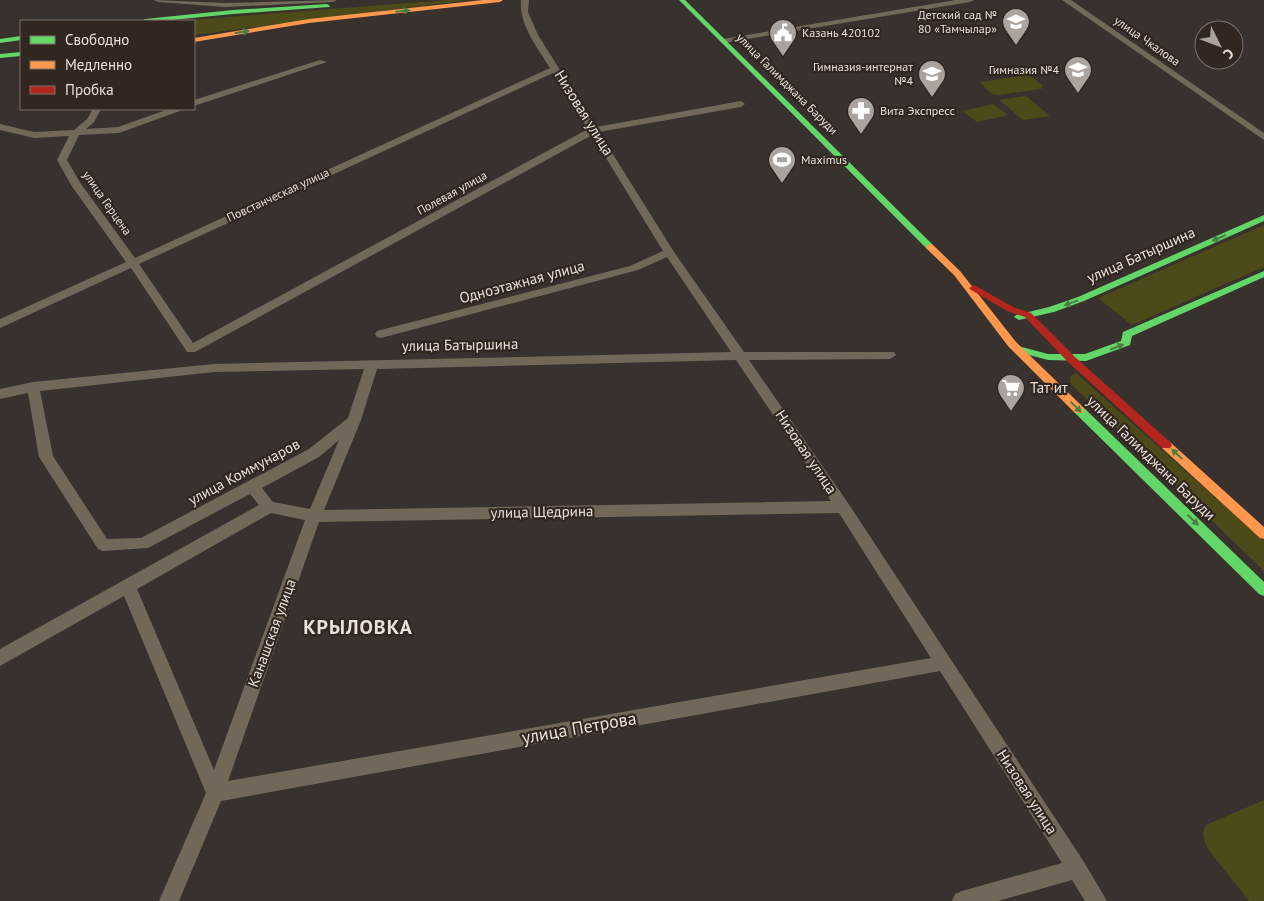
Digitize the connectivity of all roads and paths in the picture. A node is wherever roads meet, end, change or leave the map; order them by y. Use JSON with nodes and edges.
{"nodes":[{"id":1,"x":158,"y":0,"type":"edge"},
{"id":2,"x":332,"y":0,"type":"edge"},
{"id":3,"x":500,"y":0,"type":"edge"},
{"id":4,"x":525,"y":0,"type":"edge"},
{"id":5,"x":682,"y":0,"type":"edge"},
{"id":6,"x":970,"y":0,"type":"edge"},
{"id":7,"x":1066,"y":0,"type":"edge"},
{"id":8,"x":347,"y":4,"type":"dead end"},
{"id":9,"x":157,"y":20,"type":"edge"},
{"id":10,"x":20,"y":38,"type":"edge"},
{"id":11,"x":195,"y":40,"type":"edge"},
{"id":12,"x":723,"y":40,"type":"junction"},
{"id":13,"x":0,"y":41,"type":"edge"},
{"id":14,"x":20,"y":54,"type":"edge"},
{"id":15,"x":0,"y":56,"type":"edge"},
{"id":16,"x":323,"y":62,"type":"dead end"},
{"id":17,"x":556,"y":68,"type":"junction"},
{"id":18,"x":195,"y":102,"type":"edge"},
{"id":19,"x":741,"y":104,"type":"dead end"},
{"id":20,"x":96,"y":110,"type":"edge"},
{"id":21,"x":174,"y":110,"type":"edge"},
{"id":22,"x":0,"y":127,"type":"edge"},
{"id":23,"x":594,"y":130,"type":"junction"},
{"id":24,"x":75,"y":134,"type":"junction"},
{"id":25,"x":1264,"y":137,"type":"edge"},
{"id":26,"x":1264,"y":218,"type":"edge"},
{"id":27,"x":669,"y":252,"type":"junction"},
{"id":28,"x":132,"y":262,"type":"junction"},
{"id":29,"x":956,"y":273,"type":"junction"},
{"id":30,"x":1264,"y":274,"type":"edge"},
{"id":31,"x":1028,"y":315,"type":"junction"},
{"id":32,"x":0,"y":324,"type":"edge"},
{"id":33,"x":381,"y":334,"type":"dead end"},
{"id":34,"x":1006,"y":337,"type":"junction"},
{"id":35,"x":1016,"y":348,"type":"junction"},
{"id":36,"x":191,"y":349,"type":"joint"},
{"id":37,"x":890,"y":355,"type":"dead end"},
{"id":38,"x":740,"y":356,"type":"junction"},
{"id":39,"x":1071,"y":358,"type":"junction"},
{"id":40,"x":372,"y":364,"type":"junction"},
{"id":41,"x":33,"y":387,"type":"junction"},
{"id":42,"x":0,"y":394,"type":"edge"},
{"id":43,"x":354,"y":420,"type":"junction"},
{"id":44,"x":252,"y":486,"type":"junction"},
{"id":45,"x":269,"y":507,"type":"junction"},
{"id":46,"x":843,"y":507,"type":"junction"},
{"id":47,"x":314,"y":516,"type":"junction"},
{"id":48,"x":1264,"y":534,"type":"edge"},
{"id":49,"x":128,"y":586,"type":"junction"},
{"id":50,"x":1264,"y":590,"type":"edge"},
{"id":51,"x":0,"y":658,"type":"edge"},
{"id":52,"x":944,"y":663,"type":"junction"},
{"id":53,"x":215,"y":793,"type":"junction"},
{"id":54,"x":1077,"y":869,"type":"junction"},
{"id":55,"x":169,"y":901,"type":"edge"},
{"id":56,"x":962,"y":901,"type":"edge"},
{"id":57,"x":1097,"y":901,"type":"edge"}],
"edges":[{"from":1,"to":2,"type":"street"},
{"from":11,"to":3,"type":"street","one_way":true},
{"from":4,"to":17,"type":"street","name":"Низовая улица"},
{"from":5,"to":12,"type":"street","name":"улица Галимджана Баруди"},
{"from":6,"to":12,"type":"street"},
{"from":7,"to":25,"type":"street","name":"улица Чкалова"},
{"from":8,"to":9,"type":"street"},
{"from":10,"to":13,"type":"street"},
{"from":12,"to":29,"type":"street","name":"улица Галимджана Баруди"},
{"from":14,"to":15,"type":"street"},
{"from":16,"to":18,"type":"street"},
{"from":17,"to":23,"type":"street","name":"Низовая улица"},
{"from":17,"to":28,"type":"street","name":"Повстанческая улица"},
{"from":19,"to":23,"type":"street","name":"Полевая улица"},
{"from":20,"to":24,"type":"street"},
{"from":21,"to":24,"type":"street"},
{"from":22,"to":24,"type":"street"},
{"from":23,"to":27,"type":"street","name":"Низовая улица"},
{"from":23,"to":36,"type":"street","name":"Полевая улица"},
{"from":24,"to":28,"type":"street","name":"улица Герцена"},
{"from":26,"to":31,"type":"street","name":"улица Батыршина","one_way":true},
{"from":27,"to":33,"type":"street","name":"Одноэтажная улица"},
{"from":27,"to":38,"type":"street","name":"Низовая улица"},
{"from":28,"to":32,"type":"street","name":"Повстанческая улица"},
{"from":28,"to":36,"type":"street","name":"улица Герцена"},
{"from":29,"to":31,"type":"street"},
{"from":29,"to":34,"type":"street","name":"улица Галимджана Баруди"},
{"from":39,"to":30,"type":"street","one_way":true},
{"from":31,"to":34,"type":"street","name":"улица Батыршина"},
{"from":31,"to":39,"type":"street","name":"улица Галимджана Баруди"},
{"from":34,"to":35,"type":"street","name":"улица Галимджана Баруди"},
{"from":35,"to":39,"type":"street"},
{"from":35,"to":50,"type":"street","name":"улица Галимджана Баруди","one_way":true},
{"from":37,"to":38,"type":"street","name":"улица Батыршина"},
{"from":38,"to":40,"type":"street","name":"улица Батыршина"},
{"from":38,"to":46,"type":"street","name":"Низовая улица"},
{"from":48,"to":39,"type":"street","name":"улица Галимджана Баруди","one_way":true},
{"from":40,"to":41,"type":"street","name":"улица Батыршина"},
{"from":40,"to":43,"type":"street","name":"Канашская улица"},
{"from":41,"to":42,"type":"street"},
{"from":41,"to":44,"type":"street","name":"улица Коммунаров"},
{"from":43,"to":44,"type":"street","name":"улица Коммунаров"},
{"from":43,"to":47,"type":"street","name":"Канашская улица"},
{"from":44,"to":45,"type":"street"},
{"from":45,"to":47,"type":"street","name":"улица Щедрина"},
{"from":45,"to":49,"type":"street"},
{"from":46,"to":47,"type":"street","name":"улица Щедрина"},
{"from":46,"to":52,"type":"street","name":"Низовая улица"},
{"from":47,"to":53,"type":"street","name":"Канашская улица"},
{"from":49,"to":51,"type":"street"},
{"from":49,"to":53,"type":"street"},
{"from":52,"to":53,"type":"street","name":"улица Петрова"},
{"from":52,"to":54,"type":"street","name":"Низовая улица"},
{"from":53,"to":55,"type":"street","name":"Канашская улица"},
{"from":54,"to":56,"type":"street"},
{"from":54,"to":57,"type":"street","name":"Низовая улица"}]}
